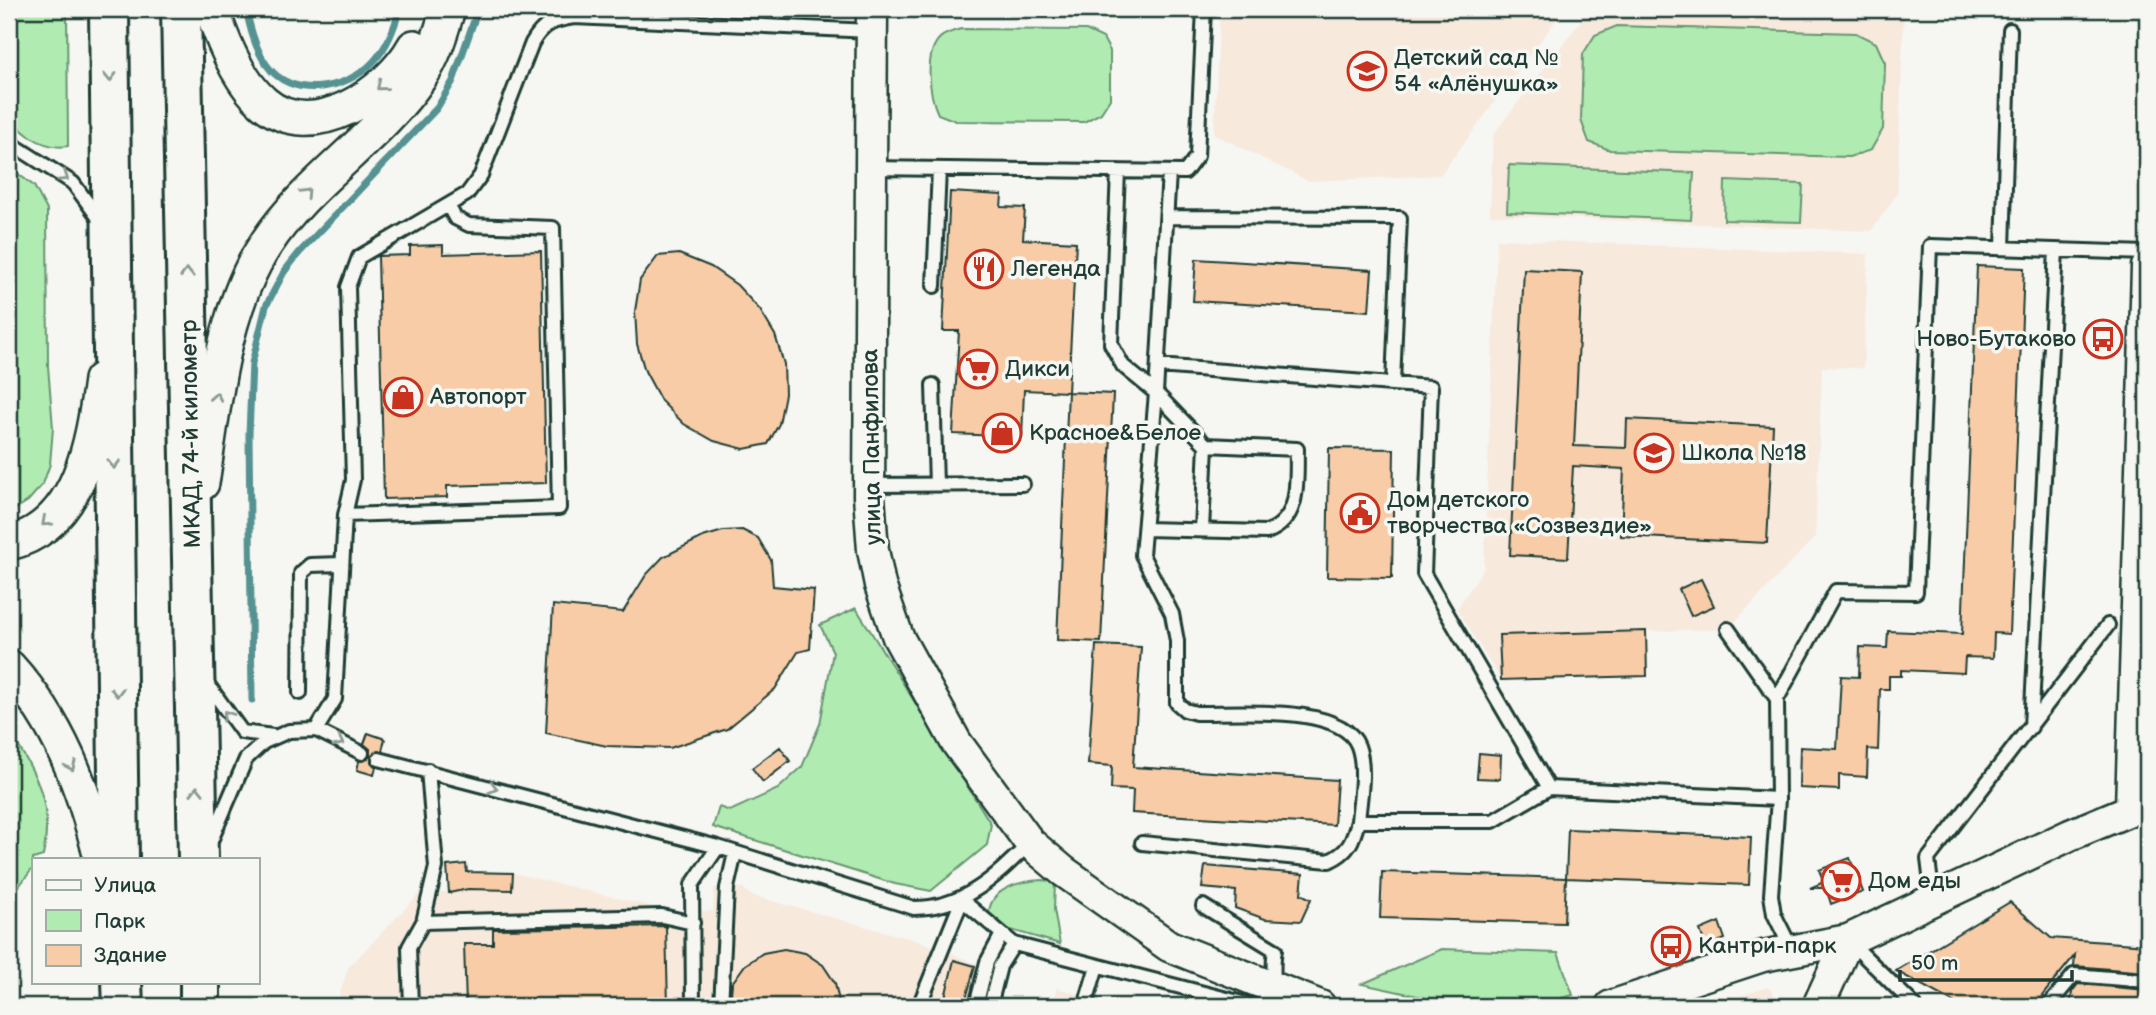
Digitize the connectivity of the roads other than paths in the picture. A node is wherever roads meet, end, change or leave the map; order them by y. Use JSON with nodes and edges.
{"nodes":[{"id":1,"x":109,"y":9,"type":"edge"},
{"id":2,"x":181,"y":9,"type":"edge"},
{"id":3,"x":192,"y":9,"type":"edge"},
{"id":4,"x":212,"y":9,"type":"edge"},
{"id":5,"x":427,"y":9,"type":"edge"},
{"id":6,"x":448,"y":9,"type":"edge"},
{"id":7,"x":1204,"y":9,"type":"edge"},
{"id":8,"x":871,"y":20,"type":"edge"},
{"id":9,"x":2010,"y":30,"type":"dead end"},
{"id":10,"x":182,"y":51,"type":"junction"},
{"id":11,"x":9,"y":138,"type":"edge"},
{"id":12,"x":869,"y":168,"type":"junction"},
{"id":13,"x":939,"y":169,"type":"junction"},
{"id":14,"x":1118,"y":171,"type":"junction"},
{"id":15,"x":1169,"y":172,"type":"junction"},
{"id":16,"x":448,"y":205,"type":"junction"},
{"id":17,"x":1168,"y":217,"type":"junction"},
{"id":18,"x":111,"y":244,"type":"junction"},
{"id":19,"x":2003,"y":248,"type":"junction"},
{"id":20,"x":2056,"y":250,"type":"junction"},
{"id":21,"x":2147,"y":253,"type":"edge"},
{"id":22,"x":2147,"y":267,"type":"edge"},
{"id":23,"x":934,"y":286,"type":"dead end"},
{"id":24,"x":112,"y":298,"type":"junction"},
{"id":25,"x":1158,"y":366,"type":"junction"},
{"id":26,"x":1393,"y":383,"type":"junction"},
{"id":27,"x":933,"y":385,"type":"dead end"},
{"id":28,"x":1156,"y":393,"type":"junction"},
{"id":29,"x":1206,"y":445,"type":"junction"},
{"id":30,"x":1023,"y":484,"type":"dead end"},
{"id":31,"x":869,"y":485,"type":"junction"},
{"id":32,"x":936,"y":485,"type":"junction"},
{"id":33,"x":345,"y":515,"type":"junction"},
{"id":34,"x":1145,"y":529,"type":"junction"},
{"id":35,"x":1202,"y":530,"type":"junction"},
{"id":36,"x":194,"y":537,"type":"junction"},
{"id":37,"x":9,"y":543,"type":"edge"},
{"id":38,"x":342,"y":564,"type":"junction"},
{"id":39,"x":2108,"y":625,"type":"dead end"},
{"id":40,"x":1728,"y":629,"type":"dead end"},
{"id":41,"x":195,"y":666,"type":"junction"},
{"id":42,"x":9,"y":667,"type":"edge"},
{"id":43,"x":300,"y":693,"type":"dead end"},
{"id":44,"x":1777,"y":699,"type":"junction"},
{"id":45,"x":2031,"y":727,"type":"junction"},
{"id":46,"x":316,"y":730,"type":"junction"},
{"id":47,"x":276,"y":735,"type":"junction"},
{"id":48,"x":362,"y":753,"type":"dead end"},
{"id":49,"x":379,"y":759,"type":"dead end"},
{"id":50,"x":428,"y":770,"type":"junction"},
{"id":51,"x":1549,"y":788,"type":"junction"},
{"id":52,"x":1778,"y":799,"type":"junction"},
{"id":53,"x":2139,"y":806,"type":"edge"},
{"id":54,"x":1358,"y":821,"type":"junction"},
{"id":55,"x":1030,"y":843,"type":"junction"},
{"id":56,"x":1142,"y":843,"type":"dead end"},
{"id":57,"x":718,"y":847,"type":"junction"},
{"id":58,"x":735,"y":853,"type":"junction"},
{"id":59,"x":101,"y":858,"type":"edge"},
{"id":60,"x":120,"y":858,"type":"edge"},
{"id":61,"x":200,"y":858,"type":"edge"},
{"id":62,"x":200,"y":858,"type":"edge"},
{"id":63,"x":962,"y":900,"type":"junction"},
{"id":64,"x":1933,"y":901,"type":"junction"},
{"id":65,"x":1203,"y":906,"type":"dead end"},
{"id":66,"x":423,"y":922,"type":"junction"},
{"id":67,"x":693,"y":923,"type":"junction"},
{"id":68,"x":1002,"y":934,"type":"junction"},
{"id":69,"x":1848,"y":940,"type":"junction"},
{"id":70,"x":1014,"y":944,"type":"junction"},
{"id":71,"x":1792,"y":951,"type":"junction"},
{"id":72,"x":1097,"y":966,"type":"junction"},
{"id":73,"x":2147,"y":981,"type":"edge"},
{"id":74,"x":122,"y":984,"type":"edge"},
{"id":75,"x":200,"y":984,"type":"edge"},
{"id":76,"x":1267,"y":1001,"type":"edge"},
{"id":77,"x":123,"y":1006,"type":"edge"},
{"id":78,"x":201,"y":1006,"type":"edge"},
{"id":79,"x":411,"y":1006,"type":"edge"},
{"id":80,"x":693,"y":1006,"type":"edge"},
{"id":81,"x":721,"y":1006,"type":"edge"},
{"id":82,"x":919,"y":1006,"type":"edge"},
{"id":83,"x":976,"y":1006,"type":"edge"},
{"id":84,"x":990,"y":1006,"type":"edge"},
{"id":85,"x":1086,"y":1006,"type":"edge"},
{"id":86,"x":1320,"y":1006,"type":"edge"},
{"id":87,"x":1611,"y":1006,"type":"edge"},
{"id":88,"x":1818,"y":1006,"type":"edge"},
{"id":89,"x":1915,"y":1006,"type":"edge"},
{"id":90,"x":2048,"y":1006,"type":"edge"}],
"edges":[{"from":1,"to":18,"type":"highway","one_way":true},
{"from":2,"to":10,"type":"highway","name":"МКАД, 74-й километр"},
{"from":3,"to":10,"type":"lane"},
{"from":5,"to":4,"type":"main road","one_way":true},
{"from":36,"to":6,"type":"main road","one_way":true},
{"from":7,"to":15,"type":"lane"},
{"from":8,"to":12,"type":"street","name":"улица Панфилова"},
{"from":8,"to":16,"type":"lane"},
{"from":9,"to":19,"type":"lane"},
{"from":36,"to":10,"type":"highway","name":"МКАД, 74-й километр","one_way":true},
{"from":11,"to":18,"type":"lane","one_way":true},
{"from":12,"to":13,"type":"lane"},
{"from":12,"to":31,"type":"street","name":"улица Панфилова"},
{"from":13,"to":14,"type":"lane"},
{"from":13,"to":23,"type":"lane"},
{"from":14,"to":15,"type":"lane"},
{"from":14,"to":28,"type":"lane"},
{"from":15,"to":17,"type":"lane"},
{"from":16,"to":33,"type":"lane"},
{"from":16,"to":33,"type":"lane"},
{"from":17,"to":25,"type":"lane"},
{"from":17,"to":26,"type":"lane"},
{"from":18,"to":24,"type":"highway"},
{"from":19,"to":20,"type":"lane"},
{"from":19,"to":44,"type":"lane"},
{"from":20,"to":21,"type":"lane"},
{"from":20,"to":45,"type":"lane"},
{"from":22,"to":53,"type":"street"},
{"from":24,"to":37,"type":"main road","one_way":true},
{"from":24,"to":60,"type":"highway","one_way":true},
{"from":25,"to":26,"type":"lane"},
{"from":25,"to":28,"type":"lane"},
{"from":26,"to":51,"type":"lane"},
{"from":27,"to":32,"type":"lane"},
{"from":28,"to":29,"type":"lane"},
{"from":28,"to":34,"type":"lane"},
{"from":29,"to":35,"type":"lane"},
{"from":29,"to":35,"type":"lane"},
{"from":30,"to":32,"type":"lane"},
{"from":31,"to":32,"type":"lane"},
{"from":31,"to":55,"type":"street","name":"улица Панфилова"},
{"from":33,"to":38,"type":"lane"},
{"from":34,"to":35,"type":"lane"},
{"from":34,"to":54,"type":"lane"},
{"from":36,"to":41,"type":"highway","name":"МКАД, 74-й километр"},
{"from":38,"to":43,"type":"lane"},
{"from":38,"to":46,"type":"lane"},
{"from":39,"to":45,"type":"lane"},
{"from":40,"to":44,"type":"lane"},
{"from":47,"to":41,"type":"lane","one_way":true},
{"from":61,"to":41,"type":"highway","name":"МКАД, 74-й километр","one_way":true},
{"from":42,"to":59,"type":"main road","one_way":true},
{"from":44,"to":52,"type":"lane"},
{"from":45,"to":64,"type":"lane"},
{"from":46,"to":47,"type":"lane"},
{"from":46,"to":48,"type":"lane","one_way":true},
{"from":47,"to":62,"type":"lane"},
{"from":49,"to":50,"type":"lane"},
{"from":50,"to":57,"type":"lane","one_way":true},
{"from":50,"to":66,"type":"lane"},
{"from":51,"to":52,"type":"lane"},
{"from":51,"to":54,"type":"lane"},
{"from":52,"to":71,"type":"lane"},
{"from":53,"to":64,"type":"street"},
{"from":54,"to":56,"type":"lane"},
{"from":55,"to":63,"type":"lane"},
{"from":55,"to":76,"type":"street","name":"улица Панфилова"},
{"from":57,"to":58,"type":"lane"},
{"from":57,"to":67,"type":"lane"},
{"from":58,"to":63,"type":"lane"},
{"from":58,"to":81,"type":"lane"},
{"from":63,"to":68,"type":"lane"},
{"from":63,"to":82,"type":"lane"},
{"from":64,"to":69,"type":"street"},
{"from":65,"to":76,"type":"lane"},
{"from":66,"to":67,"type":"lane"},
{"from":66,"to":79,"type":"lane"},
{"from":67,"to":80,"type":"lane"},
{"from":68,"to":70,"type":"lane"},
{"from":68,"to":83,"type":"lane"},
{"from":69,"to":71,"type":"street"},
{"from":69,"to":88,"type":"street"},
{"from":69,"to":89,"type":"lane"},
{"from":70,"to":72,"type":"lane"},
{"from":70,"to":84,"type":"lane"},
{"from":71,"to":87,"type":"street"},
{"from":72,"to":76,"type":"lane"},
{"from":72,"to":85,"type":"lane"},
{"from":73,"to":90,"type":"lane"},
{"from":74,"to":77,"type":"highway"},
{"from":75,"to":78,"type":"highway"},
{"from":76,"to":86,"type":"street","name":"улица Панфилова"}]}
